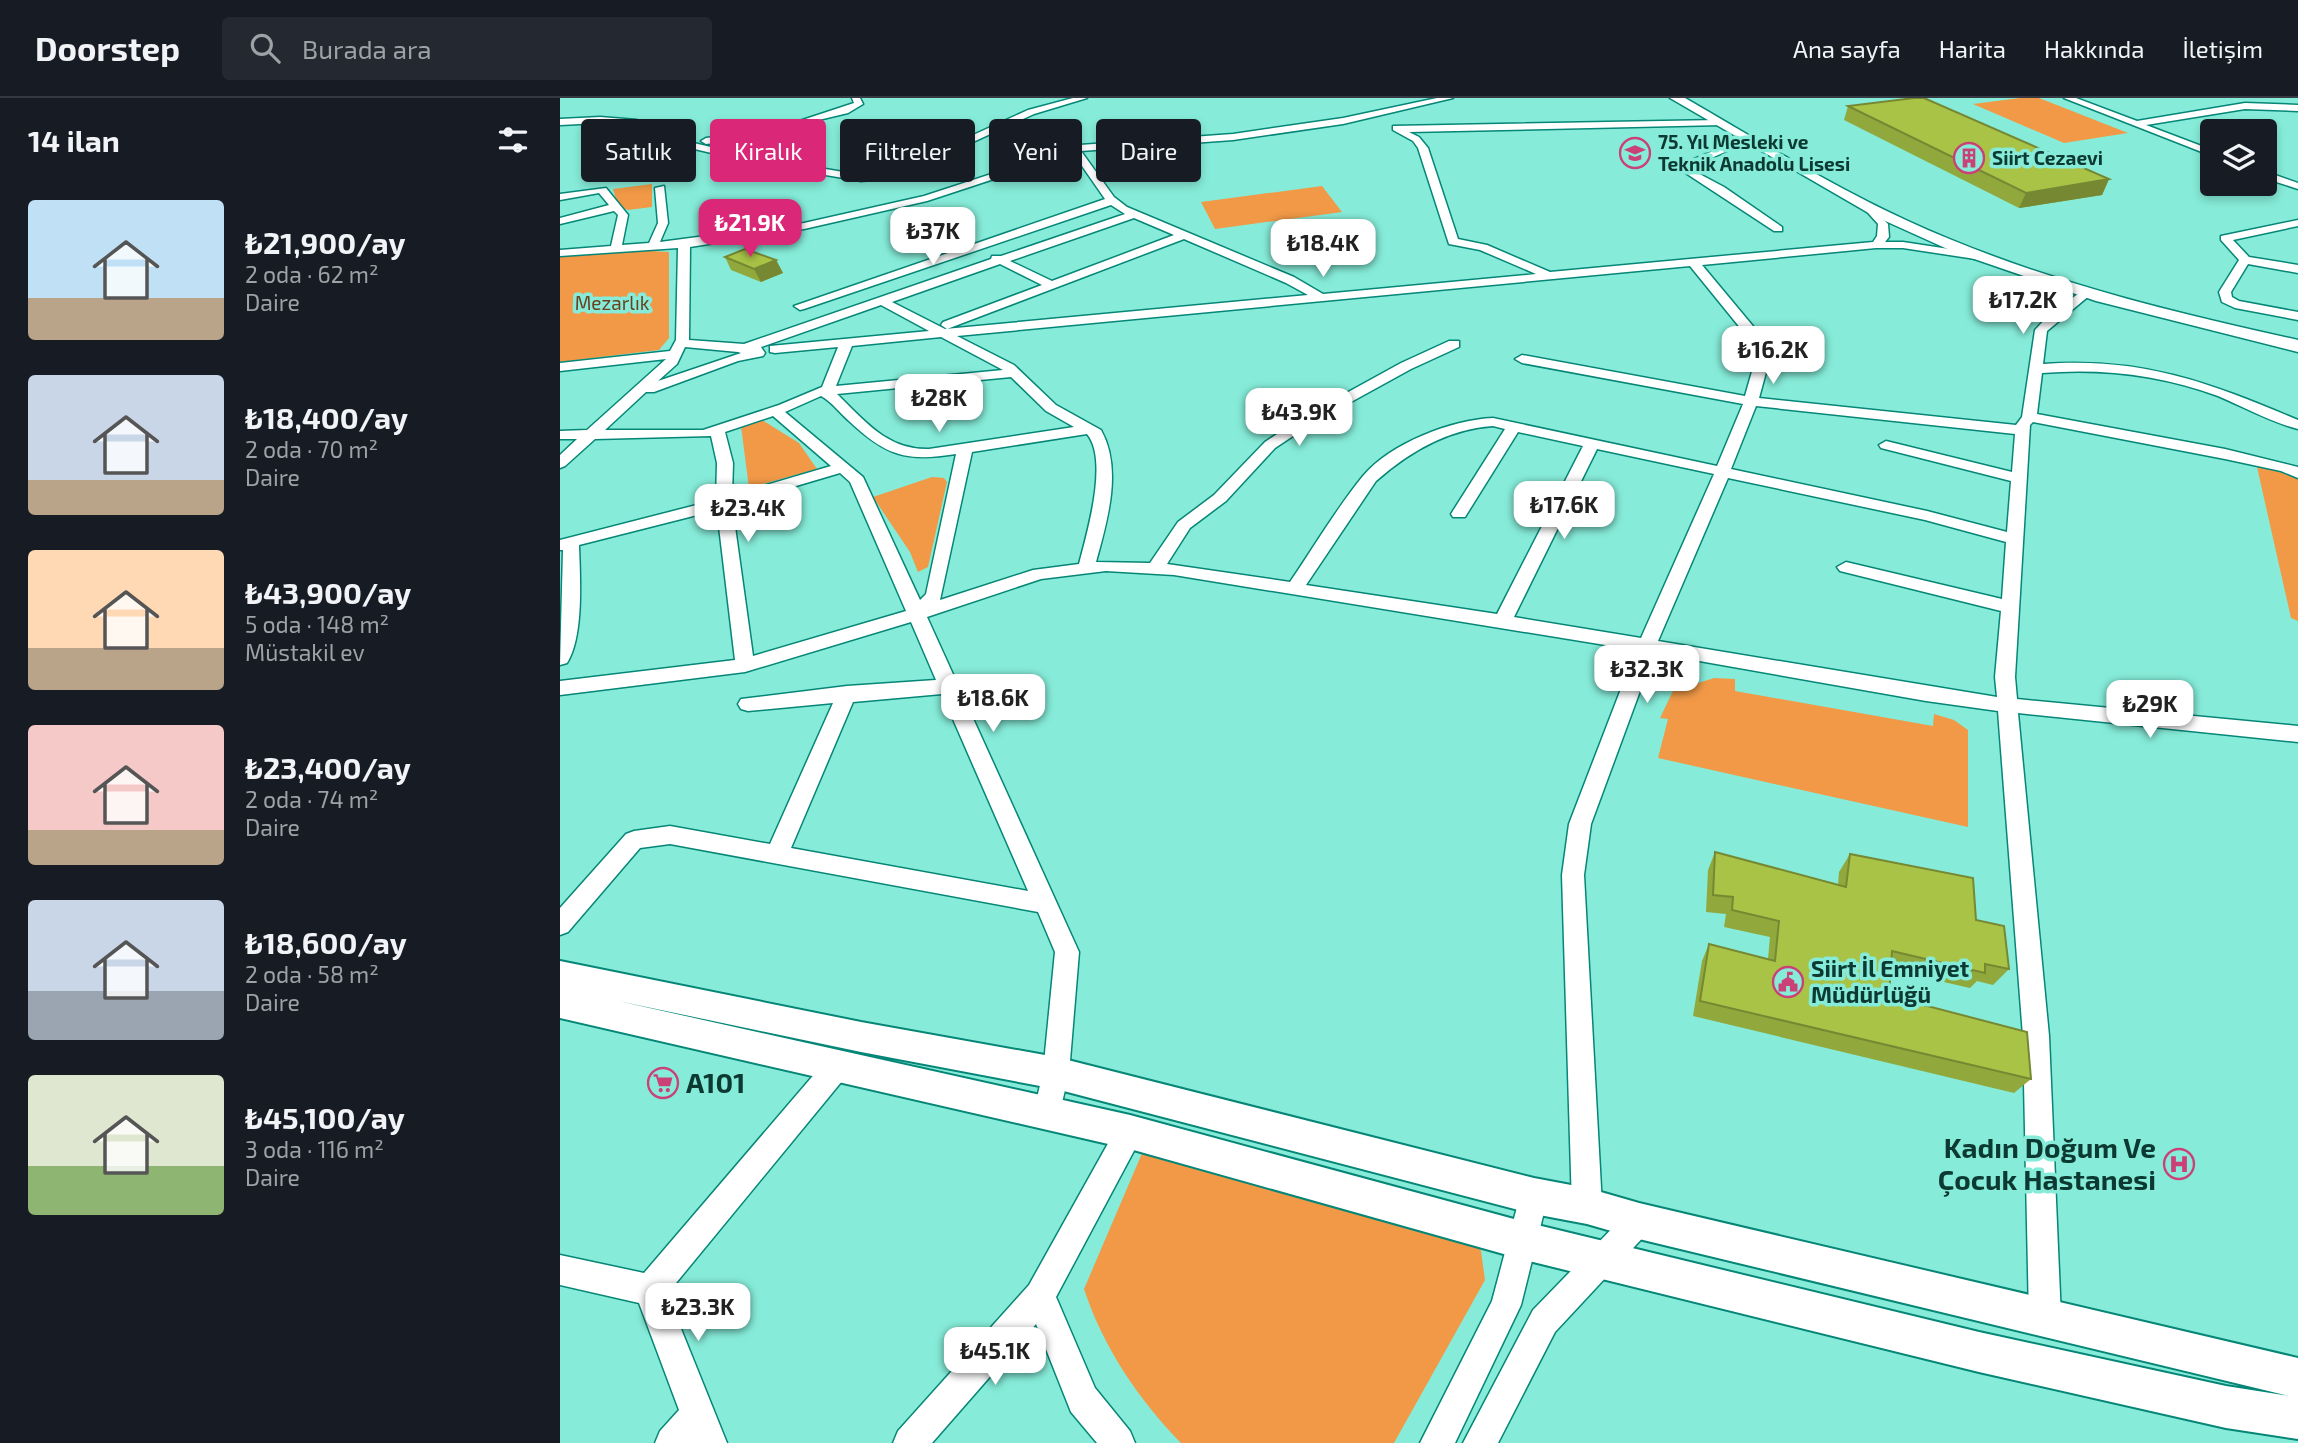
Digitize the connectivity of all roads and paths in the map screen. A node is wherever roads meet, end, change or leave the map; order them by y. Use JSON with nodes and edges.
{"nodes":[{"id":1,"x":856,"y":98,"type":"edge"},
{"id":2,"x":1083,"y":98,"type":"edge"},
{"id":3,"x":1449,"y":98,"type":"edge"},
{"id":4,"x":1676,"y":98,"type":"edge"},
{"id":5,"x":1694,"y":98,"type":"edge"},
{"id":6,"x":2067,"y":98,"type":"edge"},
{"id":7,"x":2298,"y":108,"type":"edge"},
{"id":8,"x":581,"y":121,"type":"edge"},
{"id":9,"x":560,"y":122,"type":"edge"},
{"id":10,"x":1331,"y":123,"type":"junction"},
{"id":11,"x":1719,"y":123,"type":"junction"},
{"id":12,"x":2135,"y":124,"type":"junction"},
{"id":13,"x":1372,"y":126,"type":"dead end"},
{"id":14,"x":1386,"y":127,"type":"dead end"},
{"id":15,"x":1400,"y":129,"type":"junction"},
{"id":16,"x":1749,"y":139,"type":"junction"},
{"id":17,"x":696,"y":142,"type":"edge"},
{"id":18,"x":696,"y":146,"type":"edge"},
{"id":19,"x":1082,"y":148,"type":"edge"},
{"id":20,"x":2200,"y":148,"type":"edge"},
{"id":21,"x":1082,"y":159,"type":"edge"},
{"id":22,"x":989,"y":177,"type":"edge"},
{"id":23,"x":2277,"y":179,"type":"edge"},
{"id":24,"x":2298,"y":186,"type":"edge"},
{"id":25,"x":660,"y":187,"type":"dead end"},
{"id":26,"x":560,"y":197,"type":"edge"},
{"id":27,"x":1112,"y":200,"type":"junction"},
{"id":28,"x":1866,"y":205,"type":"junction"},
{"id":29,"x":662,"y":209,"type":"junction"},
{"id":30,"x":620,"y":211,"type":"junction"},
{"id":31,"x":649,"y":211,"type":"dead end"},
{"id":32,"x":636,"y":213,"type":"dead end"},
{"id":33,"x":1134,"y":214,"type":"junction"},
{"id":34,"x":573,"y":217,"type":"junction"},
{"id":35,"x":560,"y":220,"type":"edge"},
{"id":36,"x":2298,"y":223,"type":"edge"},
{"id":37,"x":2278,"y":227,"type":"junction"},
{"id":38,"x":1778,"y":229,"type":"dead end"},
{"id":39,"x":1184,"y":235,"type":"junction"},
{"id":40,"x":2298,"y":236,"type":"edge"},
{"id":41,"x":684,"y":244,"type":"junction"},
{"id":42,"x":1876,"y":245,"type":"junction"},
{"id":43,"x":653,"y":246,"type":"junction"},
{"id":44,"x":616,"y":248,"type":"junction"},
{"id":45,"x":973,"y":248,"type":"junction"},
{"id":46,"x":563,"y":253,"type":"edge"},
{"id":47,"x":1983,"y":257,"type":"junction"},
{"id":48,"x":2245,"y":260,"type":"junction"},
{"id":49,"x":1002,"y":261,"type":"junction"},
{"id":50,"x":1693,"y":262,"type":"junction"},
{"id":51,"x":2298,"y":269,"type":"edge"},
{"id":52,"x":1549,"y":275,"type":"junction"},
{"id":53,"x":1051,"y":285,"type":"junction"},
{"id":54,"x":2087,"y":292,"type":"junction"},
{"id":55,"x":1319,"y":296,"type":"junction"},
{"id":56,"x":884,"y":302,"type":"junction"},
{"id":57,"x":800,"y":306,"type":"dead end"},
{"id":58,"x":2298,"y":316,"type":"edge"},
{"id":59,"x":940,"y":331,"type":"junction"},
{"id":60,"x":2298,"y":338,"type":"edge"},
{"id":61,"x":847,"y":342,"type":"junction"},
{"id":62,"x":1454,"y":344,"type":"dead end"},
{"id":63,"x":2298,"y":346,"type":"edge"},
{"id":64,"x":678,"y":348,"type":"junction"},
{"id":65,"x":743,"y":349,"type":"junction"},
{"id":66,"x":775,"y":349,"type":"junction"},
{"id":67,"x":1522,"y":359,"type":"dead end"},
{"id":68,"x":560,"y":367,"type":"edge"},
{"id":69,"x":2034,"y":369,"type":"junction"},
{"id":70,"x":1015,"y":373,"type":"junction"},
{"id":71,"x":827,"y":392,"type":"junction"},
{"id":72,"x":634,"y":395,"type":"junction"},
{"id":73,"x":1751,"y":401,"type":"junction"},
{"id":74,"x":774,"y":410,"type":"junction"},
{"id":75,"x":2026,"y":424,"type":"junction"},
{"id":76,"x":2298,"y":425,"type":"edge"},
{"id":77,"x":1514,"y":427,"type":"junction"},
{"id":78,"x":717,"y":429,"type":"junction"},
{"id":79,"x":1089,"y":429,"type":"junction"},
{"id":80,"x":560,"y":435,"type":"edge"},
{"id":81,"x":590,"y":435,"type":"junction"},
{"id":82,"x":1592,"y":444,"type":"junction"},
{"id":83,"x":1886,"y":445,"type":"dead end"},
{"id":84,"x":965,"y":448,"type":"junction"},
{"id":85,"x":560,"y":463,"type":"edge"},
{"id":86,"x":841,"y":468,"type":"junction"},
{"id":87,"x":2298,"y":472,"type":"edge"},
{"id":88,"x":1723,"y":473,"type":"junction"},
{"id":89,"x":2019,"y":478,"type":"junction"},
{"id":90,"x":723,"y":502,"type":"junction"},
{"id":91,"x":1459,"y":514,"type":"dead end"},
{"id":92,"x":2014,"y":539,"type":"junction"},
{"id":93,"x":566,"y":544,"type":"edge"},
{"id":94,"x":1846,"y":567,"type":"dead end"},
{"id":95,"x":1086,"y":569,"type":"junction"},
{"id":96,"x":1155,"y":569,"type":"junction"},
{"id":97,"x":1294,"y":589,"type":"junction"},
{"id":98,"x":2010,"y":607,"type":"junction"},
{"id":99,"x":917,"y":614,"type":"junction"},
{"id":100,"x":1503,"y":622,"type":"junction"},
{"id":101,"x":1647,"y":646,"type":"junction"},
{"id":102,"x":560,"y":658,"type":"edge"},
{"id":103,"x":745,"y":665,"type":"junction"},
{"id":104,"x":949,"y":686,"type":"junction"},
{"id":105,"x":560,"y":688,"type":"edge"},
{"id":106,"x":847,"y":693,"type":"junction"},
{"id":107,"x":748,"y":704,"type":"dead end"},
{"id":108,"x":2007,"y":705,"type":"junction"},
{"id":109,"x":2298,"y":734,"type":"edge"},
{"id":110,"x":777,"y":855,"type":"junction"},
{"id":111,"x":1046,"y":904,"type":"junction"},
{"id":112,"x":560,"y":925,"type":"edge"},
{"id":113,"x":560,"y":975,"type":"edge"},
{"id":114,"x":560,"y":1003,"type":"edge"},
{"id":115,"x":838,"y":1066,"type":"junction"},
{"id":116,"x":1056,"y":1073,"type":"junction"},
{"id":117,"x":1047,"y":1114,"type":"junction"},
{"id":118,"x":1130,"y":1132,"type":"junction"},
{"id":119,"x":1534,"y":1196,"type":"junction"},
{"id":120,"x":1587,"y":1206,"type":"junction"},
{"id":121,"x":1639,"y":1221,"type":"junction"},
{"id":122,"x":1525,"y":1241,"type":"junction"},
{"id":123,"x":1601,"y":1260,"type":"junction"},
{"id":124,"x":560,"y":1270,"type":"edge"},
{"id":125,"x":650,"y":1290,"type":"junction"},
{"id":126,"x":1040,"y":1296,"type":"junction"},
{"id":127,"x":2045,"y":1318,"type":"junction"},
{"id":128,"x":2298,"y":1378,"type":"edge"},
{"id":129,"x":2298,"y":1418,"type":"edge"},
{"id":130,"x":703,"y":1429,"type":"edge"},
{"id":131,"x":672,"y":1443,"type":"edge"},
{"id":132,"x":910,"y":1443,"type":"edge"},
{"id":133,"x":1118,"y":1443,"type":"edge"},
{"id":134,"x":1437,"y":1443,"type":"edge"},
{"id":135,"x":1480,"y":1443,"type":"edge"}],
"edges":[{"from":1,"to":17,"type":"street"},
{"from":2,"to":18,"type":"street"},
{"from":3,"to":10,"type":"street"},
{"from":4,"to":11,"type":"highway"},
{"from":5,"to":60,"type":"highway"},
{"from":6,"to":12,"type":"street"},
{"from":7,"to":12,"type":"street"},
{"from":8,"to":9,"type":"street"},
{"from":10,"to":13,"type":"street"},
{"from":10,"to":19,"type":"street"},
{"from":11,"to":15,"type":"street"},
{"from":11,"to":16,"type":"highway"},
{"from":12,"to":20,"type":"street"},
{"from":14,"to":15,"type":"street"},
{"from":15,"to":52,"type":"street"},
{"from":16,"to":28,"type":"highway"},
{"from":16,"to":38,"type":"street"},
{"from":21,"to":27,"type":"street"},
{"from":22,"to":41,"type":"street"},
{"from":23,"to":24,"type":"street"},
{"from":25,"to":29,"type":"street"},
{"from":26,"to":30,"type":"street"},
{"from":27,"to":33,"type":"street"},
{"from":27,"to":45,"type":"street"},
{"from":28,"to":42,"type":"street"},
{"from":28,"to":47,"type":"highway"},
{"from":29,"to":31,"type":"street"},
{"from":29,"to":43,"type":"street"},
{"from":30,"to":32,"type":"street"},
{"from":30,"to":34,"type":"street"},
{"from":30,"to":44,"type":"street"},
{"from":33,"to":39,"type":"street"},
{"from":33,"to":49,"type":"street"},
{"from":34,"to":35,"type":"street"},
{"from":34,"to":46,"type":"street"},
{"from":36,"to":37,"type":"street"},
{"from":37,"to":40,"type":"street"},
{"from":37,"to":48,"type":"street"},
{"from":39,"to":53,"type":"street"},
{"from":39,"to":55,"type":"street"},
{"from":41,"to":43,"type":"street"},
{"from":41,"to":64,"type":"street"},
{"from":42,"to":47,"type":"street"},
{"from":42,"to":50,"type":"street"},
{"from":43,"to":44,"type":"street"},
{"from":44,"to":46,"type":"street"},
{"from":45,"to":49,"type":"street"},
{"from":45,"to":57,"type":"street"},
{"from":47,"to":54,"type":"highway"},
{"from":48,"to":51,"type":"street"},
{"from":48,"to":58,"type":"street"},
{"from":49,"to":53,"type":"street"},
{"from":49,"to":56,"type":"street"},
{"from":50,"to":52,"type":"street"},
{"from":50,"to":73,"type":"street"},
{"from":52,"to":55,"type":"street"},
{"from":53,"to":59,"type":"street"},
{"from":54,"to":63,"type":"highway"},
{"from":54,"to":69,"type":"street"},
{"from":55,"to":59,"type":"street"},
{"from":56,"to":59,"type":"street"},
{"from":56,"to":65,"type":"street"},
{"from":59,"to":61,"type":"street"},
{"from":59,"to":70,"type":"street"},
{"from":61,"to":66,"type":"street"},
{"from":61,"to":71,"type":"street"},
{"from":62,"to":96,"type":"street"},
{"from":64,"to":65,"type":"street"},
{"from":64,"to":68,"type":"street"},
{"from":64,"to":72,"type":"street"},
{"from":65,"to":66,"type":"street"},
{"from":66,"to":72,"type":"street"},
{"from":67,"to":73,"type":"street"},
{"from":69,"to":75,"type":"street"},
{"from":69,"to":76,"type":"street"},
{"from":70,"to":71,"type":"street"},
{"from":70,"to":79,"type":"street"},
{"from":71,"to":74,"type":"street"},
{"from":71,"to":84,"type":"street"},
{"from":72,"to":81,"type":"street"},
{"from":73,"to":75,"type":"street"},
{"from":73,"to":88,"type":"street"},
{"from":74,"to":78,"type":"street"},
{"from":74,"to":86,"type":"street"},
{"from":75,"to":87,"type":"street"},
{"from":75,"to":89,"type":"street"},
{"from":77,"to":82,"type":"street"},
{"from":77,"to":91,"type":"street"},
{"from":77,"to":97,"type":"street"},
{"from":78,"to":81,"type":"street"},
{"from":78,"to":90,"type":"street"},
{"from":79,"to":84,"type":"street"},
{"from":79,"to":95,"type":"street"},
{"from":80,"to":81,"type":"street"},
{"from":81,"to":85,"type":"street"},
{"from":82,"to":88,"type":"street"},
{"from":82,"to":100,"type":"street"},
{"from":83,"to":89,"type":"street"},
{"from":84,"to":99,"type":"street"},
{"from":86,"to":90,"type":"street"},
{"from":86,"to":99,"type":"street"},
{"from":88,"to":92,"type":"street"},
{"from":88,"to":101,"type":"street"},
{"from":89,"to":92,"type":"street"},
{"from":90,"to":93,"type":"street"},
{"from":90,"to":103,"type":"street"},
{"from":92,"to":98,"type":"street"},
{"from":93,"to":102,"type":"street"},
{"from":94,"to":98,"type":"street"},
{"from":95,"to":96,"type":"street"},
{"from":95,"to":99,"type":"street"},
{"from":96,"to":97,"type":"street"},
{"from":97,"to":100,"type":"street"},
{"from":98,"to":108,"type":"street"},
{"from":99,"to":103,"type":"street"},
{"from":99,"to":104,"type":"street"},
{"from":100,"to":101,"type":"street"},
{"from":101,"to":108,"type":"street"},
{"from":101,"to":120,"type":"street"},
{"from":103,"to":105,"type":"street"},
{"from":104,"to":106,"type":"street"},
{"from":104,"to":111,"type":"street"},
{"from":106,"to":107,"type":"street"},
{"from":106,"to":110,"type":"street"},
{"from":108,"to":109,"type":"street"},
{"from":108,"to":127,"type":"street"},
{"from":110,"to":111,"type":"street"},
{"from":110,"to":112,"type":"street"},
{"from":111,"to":116,"type":"street"},
{"from":113,"to":116,"type":"main road"},
{"from":114,"to":115,"type":"main road"},
{"from":115,"to":117,"type":"main road"},
{"from":115,"to":125,"type":"street"},
{"from":116,"to":117,"type":"street"},
{"from":116,"to":119,"type":"main road"},
{"from":117,"to":118,"type":"main road"},
{"from":118,"to":122,"type":"main road"},
{"from":118,"to":126,"type":"street"},
{"from":119,"to":120,"type":"main road"},
{"from":119,"to":122,"type":"street"},
{"from":120,"to":121,"type":"main road"},
{"from":121,"to":123,"type":"street"},
{"from":121,"to":127,"type":"main road"},
{"from":122,"to":123,"type":"main road"},
{"from":122,"to":134,"type":"street"},
{"from":123,"to":129,"type":"main road"},
{"from":123,"to":135,"type":"street"},
{"from":124,"to":125,"type":"street"},
{"from":125,"to":130,"type":"street"},
{"from":126,"to":132,"type":"street"},
{"from":126,"to":133,"type":"street"},
{"from":127,"to":128,"type":"main road"},
{"from":130,"to":131,"type":"street"}]}
